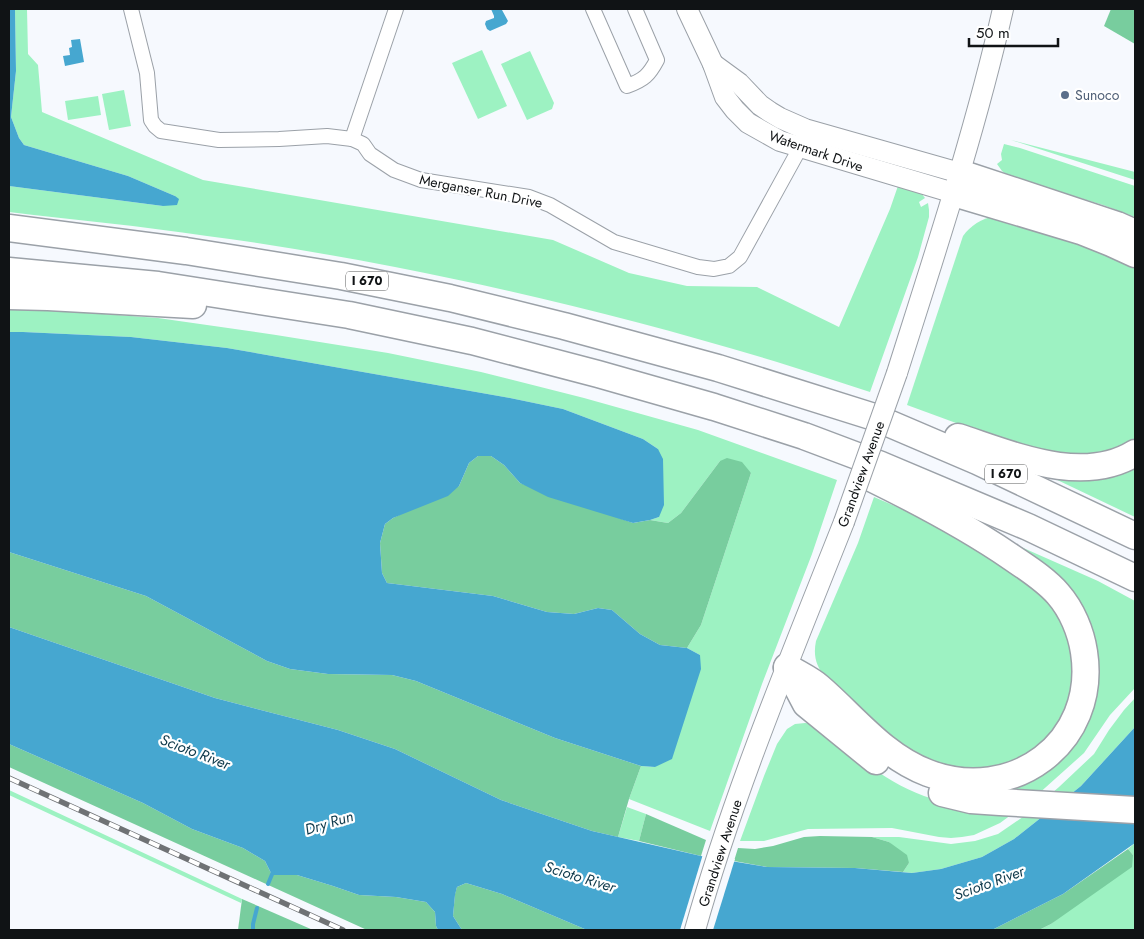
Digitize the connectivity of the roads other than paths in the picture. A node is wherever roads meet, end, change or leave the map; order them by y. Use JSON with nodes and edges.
{"nodes":[{"id":1,"x":131,"y":9,"type":"edge"},
{"id":2,"x":396,"y":9,"type":"edge"},
{"id":3,"x":593,"y":9,"type":"edge"},
{"id":4,"x":635,"y":9,"type":"edge"},
{"id":5,"x":687,"y":9,"type":"edge"},
{"id":6,"x":1003,"y":9,"type":"edge"},
{"id":7,"x":713,"y":64,"type":"junction"},
{"id":8,"x":352,"y":139,"type":"junction"},
{"id":9,"x":800,"y":148,"type":"junction"},
{"id":10,"x":957,"y":183,"type":"junction"},
{"id":11,"x":9,"y":228,"type":"edge"},
{"id":12,"x":1135,"y":233,"type":"edge"},
{"id":13,"x":1135,"y":254,"type":"edge"},
{"id":14,"x":9,"y":271,"type":"edge"},
{"id":15,"x":9,"y":296,"type":"edge"},
{"id":16,"x":348,"y":315,"type":"junction"},
{"id":17,"x":874,"y":417,"type":"junction"},
{"id":18,"x":804,"y":436,"type":"junction"},
{"id":19,"x":1135,"y":453,"type":"edge"},
{"id":20,"x":1135,"y":536,"type":"edge"},
{"id":21,"x":1135,"y":578,"type":"edge"},
{"id":22,"x":787,"y":667,"type":"junction"},
{"id":23,"x":1135,"y":810,"type":"edge"},
{"id":24,"x":695,"y":930,"type":"edge"}],
"edges":[{"from":1,"to":8,"type":"street"},
{"from":2,"to":8,"type":"street"},
{"from":3,"to":4,"type":"street"},
{"from":5,"to":7,"type":"main road","name":"Watermark Drive"},
{"from":6,"to":10,"type":"main road","name":"Grandview Avenue"},
{"from":7,"to":9,"type":"main road","name":"Watermark Drive"},
{"from":7,"to":10,"type":"main road","name":"Watermark Drive"},
{"from":8,"to":9,"type":"street","name":"Merganser Run Drive"},
{"from":9,"to":10,"type":"main road","name":"Watermark Drive"},
{"from":10,"to":12,"type":"highway"},
{"from":10,"to":13,"type":"highway"},
{"from":10,"to":22,"type":"main road","name":"Grandview Avenue","bridge":true},
{"from":11,"to":17,"type":"highway","number":"I 670"},
{"from":14,"to":16,"type":"highway"},
{"from":15,"to":16,"type":"highway"},
{"from":16,"to":18,"type":"highway"},
{"from":17,"to":19,"type":"highway"},
{"from":17,"to":20,"type":"highway","number":"I 670"},
{"from":18,"to":21,"type":"highway"},
{"from":18,"to":22,"type":"highway"},
{"from":22,"to":23,"type":"highway"},
{"from":22,"to":24,"type":"main road","name":"Grandview Avenue"}]}
